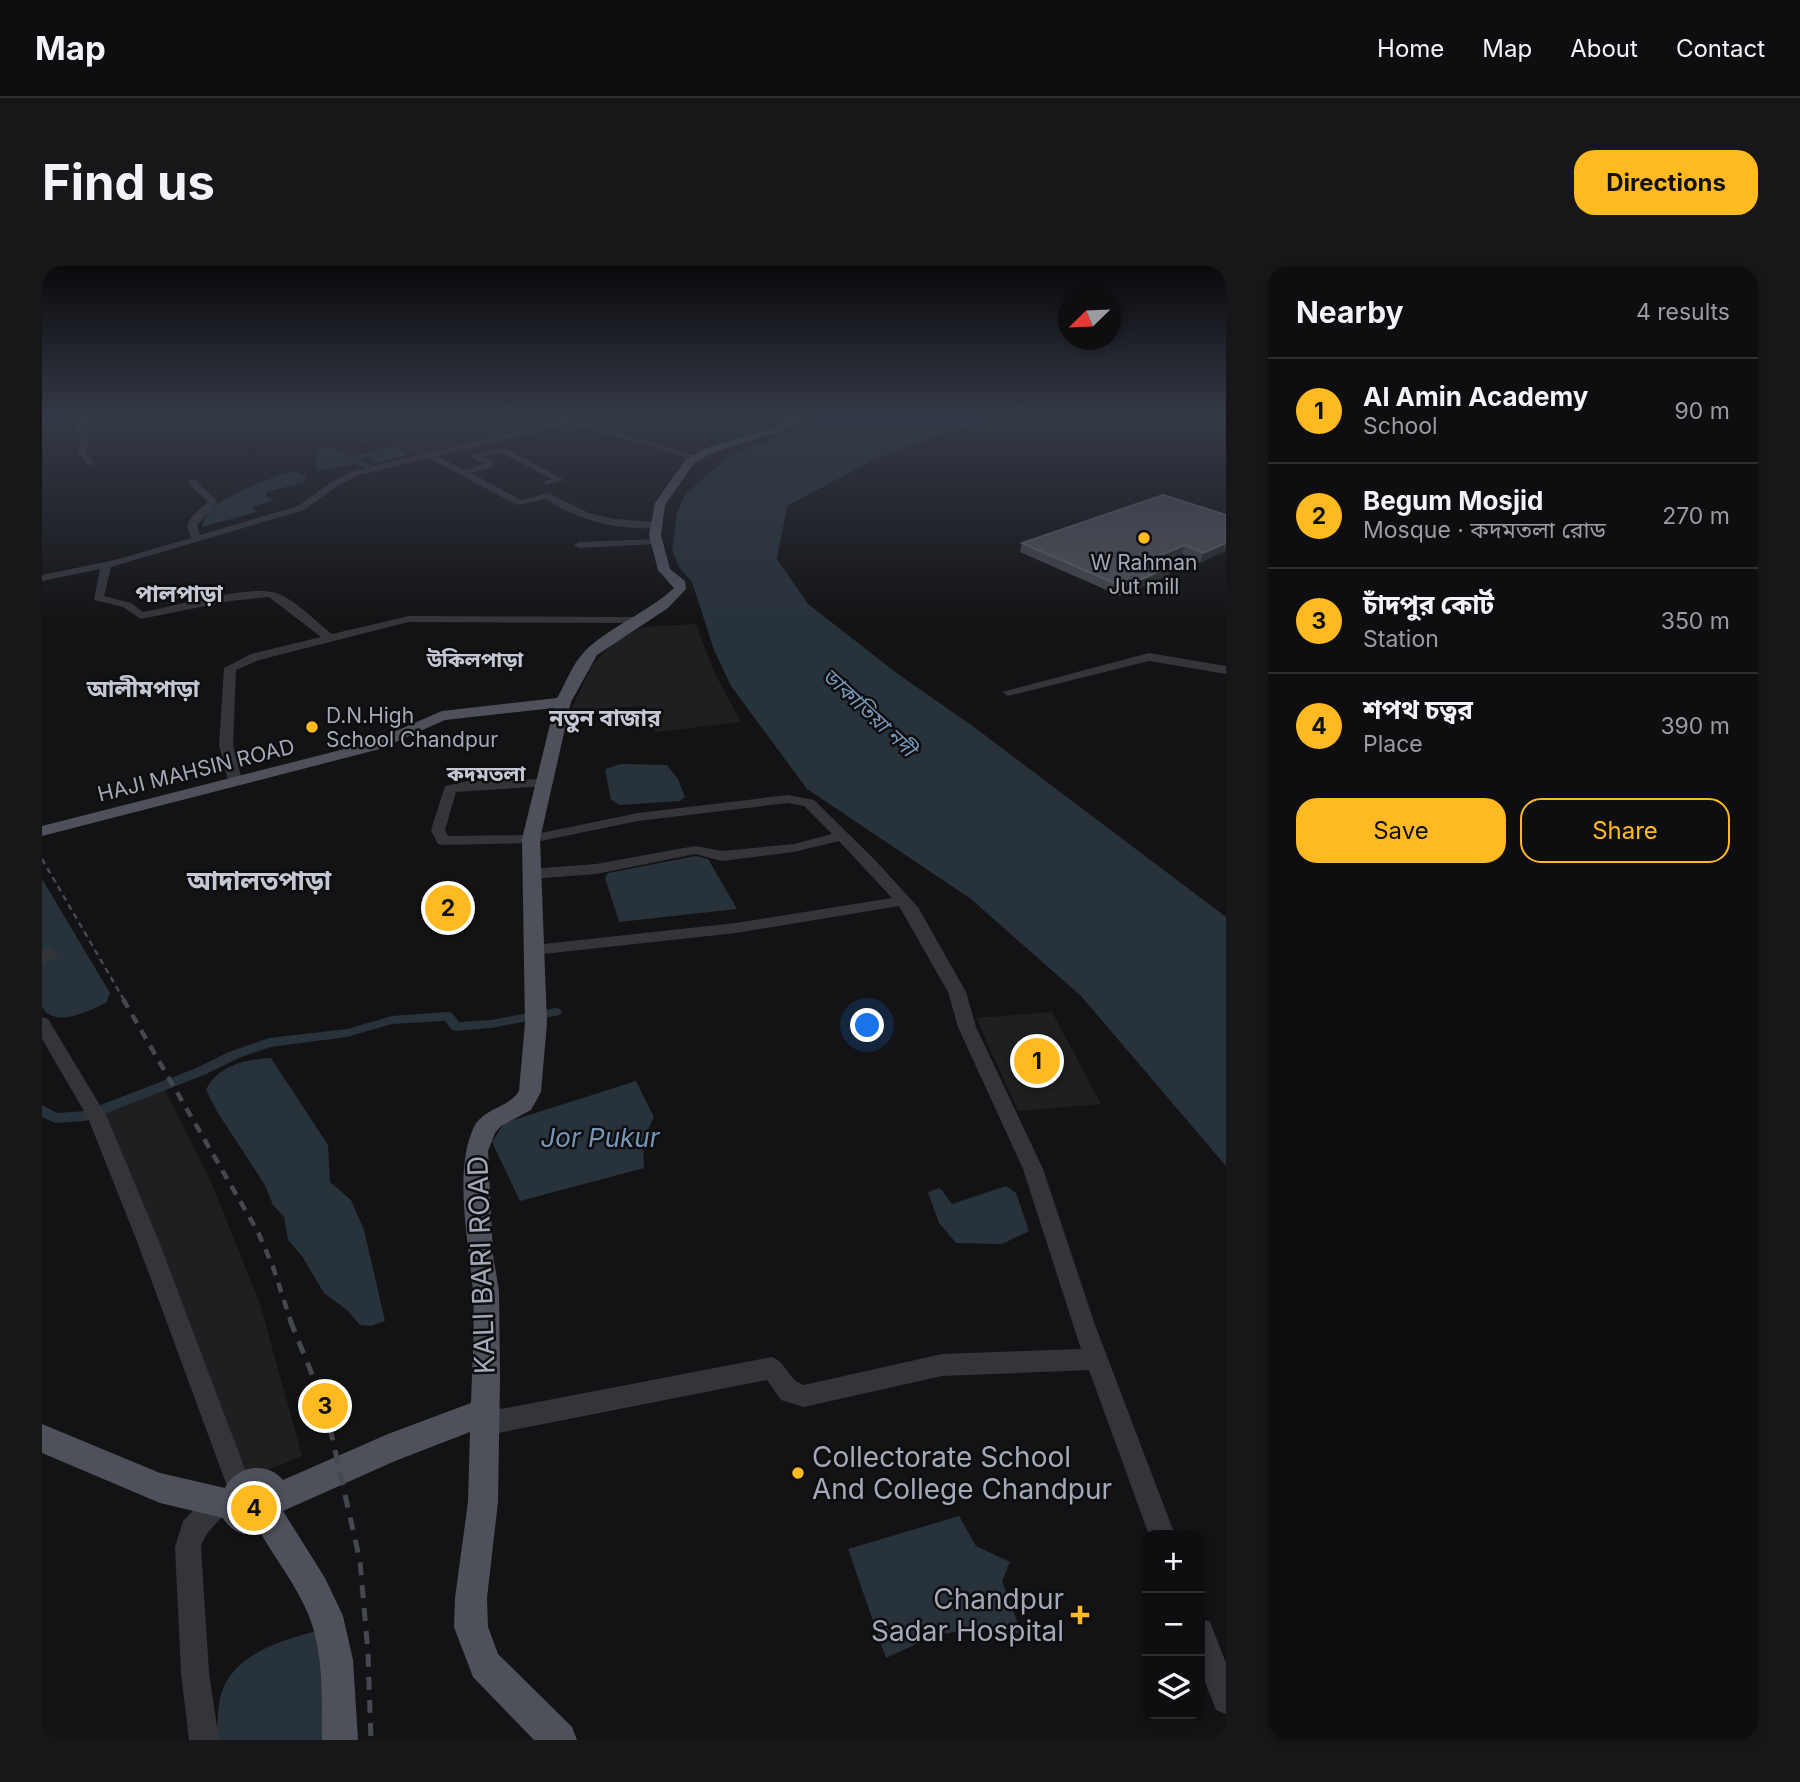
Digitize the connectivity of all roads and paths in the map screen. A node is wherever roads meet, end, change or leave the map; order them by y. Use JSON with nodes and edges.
{"nodes":[{"id":1,"x":197,"y":487,"type":"edge"},
{"id":2,"x":331,"y":487,"type":"edge"},
{"id":3,"x":489,"y":487,"type":"edge"},
{"id":4,"x":672,"y":487,"type":"edge"},
{"id":5,"x":656,"y":534,"type":"junction"},
{"id":6,"x":588,"y":536,"type":"dead end"},
{"id":7,"x":197,"y":540,"type":"junction"},
{"id":8,"x":579,"y":545,"type":"dead end"},
{"id":9,"x":106,"y":565,"type":"junction"},
{"id":10,"x":42,"y":578,"type":"edge"},
{"id":11,"x":638,"y":620,"type":"junction"},
{"id":12,"x":330,"y":638,"type":"junction"},
{"id":13,"x":1226,"y":670,"type":"edge"},
{"id":14,"x":1008,"y":692,"type":"dead end"},
{"id":15,"x":563,"y":702,"type":"junction"},
{"id":16,"x":235,"y":780,"type":"junction"},
{"id":17,"x":543,"y":783,"type":"junction"},
{"id":18,"x":42,"y":831,"type":"edge"},
{"id":19,"x":840,"y":836,"type":"junction"},
{"id":20,"x":531,"y":839,"type":"junction"},
{"id":21,"x":531,"y":874,"type":"junction"},
{"id":22,"x":901,"y":901,"type":"junction"},
{"id":23,"x":534,"y":950,"type":"junction"},
{"id":24,"x":42,"y":1023,"type":"edge"},
{"id":25,"x":1097,"y":1359,"type":"junction"},
{"id":26,"x":485,"y":1412,"type":"junction"},
{"id":27,"x":42,"y":1438,"type":"edge"},
{"id":28,"x":227,"y":1493,"type":"junction"},
{"id":29,"x":269,"y":1506,"type":"junction"},
{"id":30,"x":1160,"y":1530,"type":"edge"},
{"id":31,"x":1205,"y":1645,"type":"edge"},
{"id":32,"x":1226,"y":1700,"type":"edge"},
{"id":33,"x":204,"y":1740,"type":"edge"},
{"id":34,"x":340,"y":1740,"type":"edge"},
{"id":35,"x":559,"y":1740,"type":"edge"}],
"edges":[{"from":1,"to":7,"type":"street"},
{"from":2,"to":7,"type":"street"},
{"from":3,"to":5,"type":"street"},
{"from":4,"to":5,"type":"main road"},
{"from":5,"to":6,"type":"street"},
{"from":5,"to":8,"type":"street"},
{"from":5,"to":11,"type":"main road","name":"KALI BARI ROAD"},
{"from":7,"to":9,"type":"street"},
{"from":9,"to":10,"type":"street"},
{"from":9,"to":12,"type":"street"},
{"from":11,"to":12,"type":"street"},
{"from":11,"to":15,"type":"main road","name":"KALI BARI ROAD"},
{"from":12,"to":16,"type":"street"},
{"from":13,"to":14,"type":"street"},
{"from":15,"to":16,"type":"main road","name":"HAJI MAHSIN ROAD"},
{"from":15,"to":17,"type":"main road","name":"KALI BARI ROAD"},
{"from":16,"to":18,"type":"main road","name":"HAJI MAHSIN ROAD"},
{"from":17,"to":20,"type":"main road","name":"KALI BARI ROAD"},
{"from":17,"to":20,"type":"street"},
{"from":19,"to":20,"type":"street"},
{"from":19,"to":21,"type":"street"},
{"from":19,"to":22,"type":"street"},
{"from":20,"to":21,"type":"main road","name":"KALI BARI ROAD"},
{"from":21,"to":23,"type":"main road","name":"KALI BARI ROAD"},
{"from":22,"to":23,"type":"street"},
{"from":22,"to":25,"type":"street"},
{"from":23,"to":26,"type":"main road","name":"KALI BARI ROAD"},
{"from":24,"to":28,"type":"street"},
{"from":25,"to":26,"type":"street"},
{"from":25,"to":30,"type":"street"},
{"from":26,"to":29,"type":"main road"},
{"from":26,"to":35,"type":"main road","name":"KALI BARI ROAD"},
{"from":27,"to":28,"type":"main road"},
{"from":28,"to":29,"type":"main road"},
{"from":28,"to":33,"type":"street"},
{"from":29,"to":34,"type":"main road"},
{"from":31,"to":32,"type":"street"}]}
